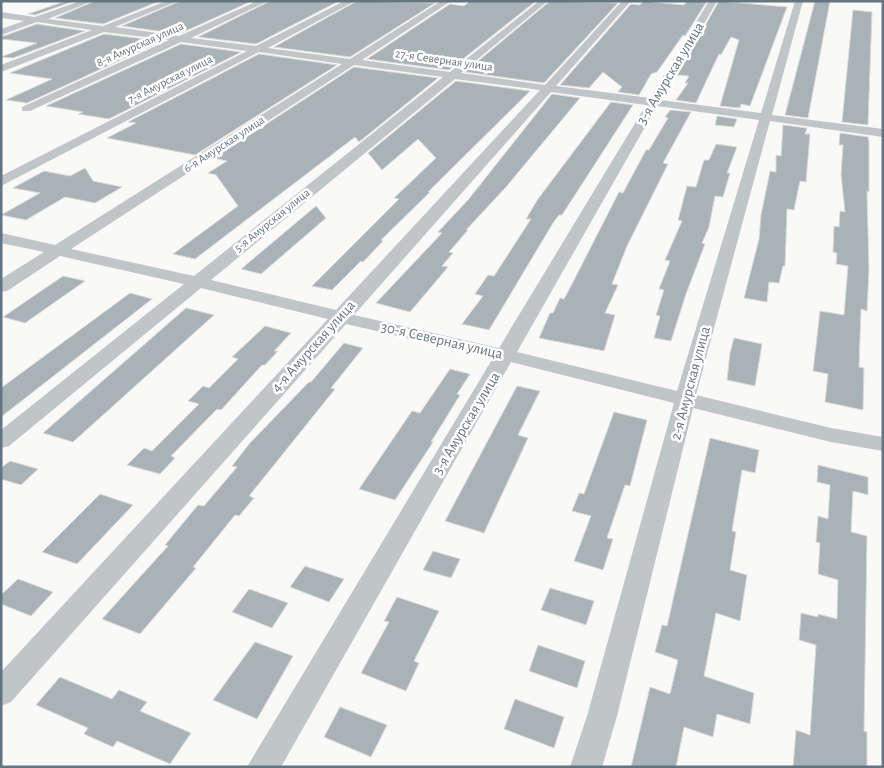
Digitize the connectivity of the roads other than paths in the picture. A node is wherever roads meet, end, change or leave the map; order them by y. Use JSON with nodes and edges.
{"nodes":[{"id":1,"x":89,"y":1,"type":"edge"},
{"id":2,"x":174,"y":1,"type":"edge"},
{"id":3,"x":264,"y":1,"type":"edge"},
{"id":4,"x":351,"y":1,"type":"edge"},
{"id":5,"x":447,"y":1,"type":"edge"},
{"id":6,"x":544,"y":1,"type":"edge"},
{"id":7,"x":628,"y":1,"type":"edge"},
{"id":8,"x":713,"y":1,"type":"edge"},
{"id":9,"x":799,"y":1,"type":"edge"},
{"id":10,"x":1,"y":15,"type":"edge"},
{"id":11,"x":37,"y":19,"type":"junction"},
{"id":12,"x":104,"y":28,"type":"junction"},
{"id":13,"x":1,"y":32,"type":"edge"},
{"id":14,"x":181,"y":39,"type":"junction"},
{"id":15,"x":258,"y":49,"type":"junction"},
{"id":16,"x":353,"y":62,"type":"junction"},
{"id":17,"x":1,"y":69,"type":"edge"},
{"id":18,"x":452,"y":75,"type":"junction"},
{"id":19,"x":548,"y":88,"type":"junction"},
{"id":20,"x":653,"y":102,"type":"junction"},
{"id":21,"x":26,"y":109,"type":"dead end"},
{"id":22,"x":764,"y":117,"type":"junction"},
{"id":23,"x":883,"y":133,"type":"edge"},
{"id":24,"x":1,"y":182,"type":"edge"},
{"id":25,"x":1,"y":238,"type":"edge"},
{"id":26,"x":60,"y":250,"type":"junction"},
{"id":27,"x":198,"y":280,"type":"junction"},
{"id":28,"x":1,"y":286,"type":"edge"},
{"id":29,"x":340,"y":317,"type":"junction"},
{"id":30,"x":506,"y":355,"type":"junction"},
{"id":31,"x":685,"y":399,"type":"junction"},
{"id":32,"x":1,"y":441,"type":"edge"},
{"id":33,"x":883,"y":444,"type":"edge"},
{"id":34,"x":1,"y":693,"type":"edge"},
{"id":35,"x":263,"y":767,"type":"edge"},
{"id":36,"x":586,"y":767,"type":"edge"}],
"edges":[{"from":1,"to":11,"type":"street"},
{"from":2,"to":12,"type":"street"},
{"from":3,"to":14,"type":"street","name":"8-я Амурская улица"},
{"from":4,"to":15,"type":"street","name":"7-я Амурская улица"},
{"from":5,"to":16,"type":"street","name":"6-я Амурская улица"},
{"from":6,"to":18,"type":"street","name":"5-я Амурская улица"},
{"from":7,"to":19,"type":"street","name":"4-я Амурская улица"},
{"from":8,"to":20,"type":"street","name":"3-я Амурская улица"},
{"from":9,"to":22,"type":"street","name":"2-я Амурская улица"},
{"from":10,"to":11,"type":"street","name":"27-я Северная улица"},
{"from":11,"to":12,"type":"street","name":"27-я Северная улица"},
{"from":11,"to":13,"type":"street"},
{"from":12,"to":14,"type":"street","name":"27-я Северная улица"},
{"from":12,"to":17,"type":"street"},
{"from":14,"to":15,"type":"street","name":"27-я Северная улица"},
{"from":14,"to":21,"type":"street","name":"8-я Амурская улица"},
{"from":15,"to":16,"type":"street","name":"27-я Северная улица"},
{"from":15,"to":24,"type":"street","name":"7-я Амурская улица"},
{"from":16,"to":18,"type":"street","name":"27-я Северная улица"},
{"from":16,"to":26,"type":"street","name":"6-я Амурская улица"},
{"from":18,"to":19,"type":"street","name":"27-я Северная улица"},
{"from":18,"to":27,"type":"street","name":"5-я Амурская улица"},
{"from":19,"to":20,"type":"street","name":"27-я Северная улица"},
{"from":19,"to":29,"type":"street","name":"4-я Амурская улица"},
{"from":20,"to":22,"type":"street","name":"27-я Северная улица"},
{"from":20,"to":30,"type":"street","name":"3-я Амурская улица"},
{"from":22,"to":23,"type":"street","name":"27-я Северная улица"},
{"from":22,"to":31,"type":"street","name":"2-я Амурская улица"},
{"from":25,"to":26,"type":"street","name":"30-я Северная улица"},
{"from":26,"to":27,"type":"street","name":"30-я Северная улица"},
{"from":26,"to":28,"type":"street","name":"6-я Амурская улица"},
{"from":27,"to":29,"type":"street","name":"30-я Северная улица"},
{"from":27,"to":32,"type":"street","name":"5-я Амурская улица"},
{"from":29,"to":30,"type":"street","name":"30-я Северная улица"},
{"from":29,"to":34,"type":"street","name":"4-я Амурская улица"},
{"from":30,"to":31,"type":"street","name":"30-я Северная улица"},
{"from":30,"to":35,"type":"street","name":"3-я Амурская улица"},
{"from":31,"to":33,"type":"street","name":"30-я Северная улица"},
{"from":31,"to":36,"type":"street","name":"2-я Амурская улица"}]}
